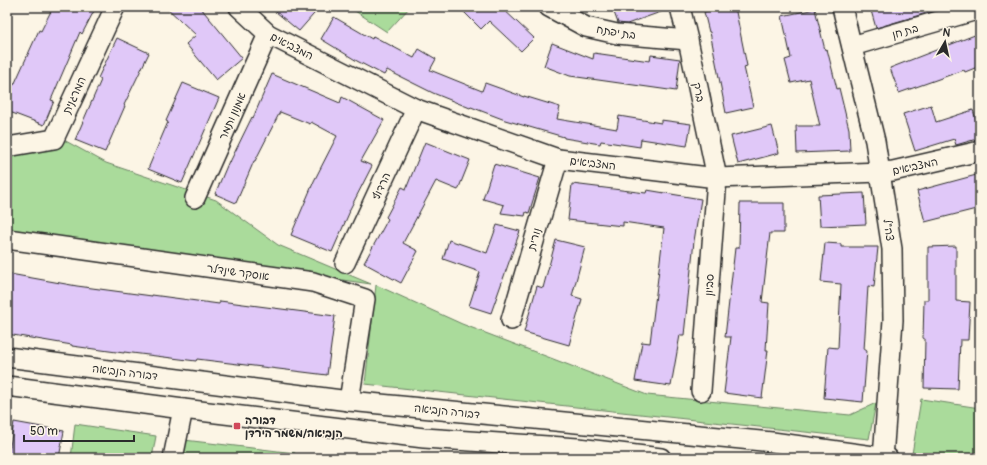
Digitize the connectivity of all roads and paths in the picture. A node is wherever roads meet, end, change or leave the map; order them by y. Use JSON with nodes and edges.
{"nodes":[{"id":1,"x":115,"y":7,"type":"edge"},
{"id":2,"x":239,"y":7,"type":"edge"},
{"id":3,"x":549,"y":7,"type":"edge"},
{"id":4,"x":680,"y":7,"type":"edge"},
{"id":5,"x":842,"y":7,"type":"edge"},
{"id":6,"x":854,"y":7,"type":"edge"},
{"id":7,"x":980,"y":9,"type":"edge"},
{"id":8,"x":268,"y":34,"type":"junction"},
{"id":9,"x":688,"y":40,"type":"junction"},
{"id":10,"x":858,"y":45,"type":"junction"},
{"id":11,"x":416,"y":109,"type":"junction"},
{"id":12,"x":7,"y":148,"type":"edge"},
{"id":13,"x":980,"y":151,"type":"edge"},
{"id":14,"x":558,"y":159,"type":"junction"},
{"id":15,"x":887,"y":172,"type":"junction"},
{"id":16,"x":717,"y":178,"type":"junction"},
{"id":17,"x":195,"y":198,"type":"dead end"},
{"id":18,"x":7,"y":239,"type":"edge"},
{"id":19,"x":345,"y":263,"type":"dead end"},
{"id":20,"x":511,"y":320,"type":"dead end"},
{"id":21,"x":7,"y":357,"type":"edge"},
{"id":22,"x":7,"y":386,"type":"edge"},
{"id":23,"x":702,"y":391,"type":"dead end"},
{"id":24,"x":349,"y":401,"type":"junction"},
{"id":25,"x":183,"y":409,"type":"junction"},
{"id":26,"x":616,"y":428,"type":"junction"},
{"id":27,"x":612,"y":455,"type":"edge"},
{"id":28,"x":173,"y":458,"type":"edge"},
{"id":29,"x":661,"y":458,"type":"edge"},
{"id":30,"x":887,"y":458,"type":"edge"}],
"edges":[{"from":1,"to":12,"type":"street","name":"המרגנית"},
{"from":2,"to":8,"type":"street","name":"המצביאים"},
{"from":3,"to":9,"type":"street","name":"בת יפתח"},
{"from":4,"to":9,"type":"street","name":"ברק"},
{"from":5,"to":10,"type":"street","name":"צה\"ל"},
{"from":6,"to":10,"type":"street","name":"צה\"ל"},
{"from":7,"to":10,"type":"street","name":"בת חן"},
{"from":8,"to":11,"type":"street","name":"המצביאים"},
{"from":8,"to":17,"type":"street","name":"אמנון ותמר"},
{"from":9,"to":16,"type":"street","name":"ברק"},
{"from":10,"to":15,"type":"street","name":"צה\"ל"},
{"from":11,"to":14,"type":"street","name":"המצביאים"},
{"from":11,"to":19,"type":"street","name":"הרדוף"},
{"from":13,"to":15,"type":"street","name":"המצביאים"},
{"from":14,"to":16,"type":"street","name":"המצביאים"},
{"from":14,"to":20,"type":"street","name":"נורית"},
{"from":15,"to":16,"type":"street","name":"המצביאים"},
{"from":15,"to":30,"type":"street","name":"צה\"ל"},
{"from":16,"to":23,"type":"street","name":"סביון"},
{"from":18,"to":24,"type":"street","name":"אוסקר שינדלר"},
{"from":21,"to":24,"type":"street","name":"דבורה הנביאה"},
{"from":22,"to":25,"type":"street"},
{"from":24,"to":26,"type":"street","name":"דבורה הנביאה"},
{"from":25,"to":27,"type":"street"},
{"from":25,"to":28,"type":"street"},
{"from":26,"to":27,"type":"street"},
{"from":26,"to":30,"type":"street","name":"דבורה הנביאה"},
{"from":27,"to":29,"type":"street"}]}
